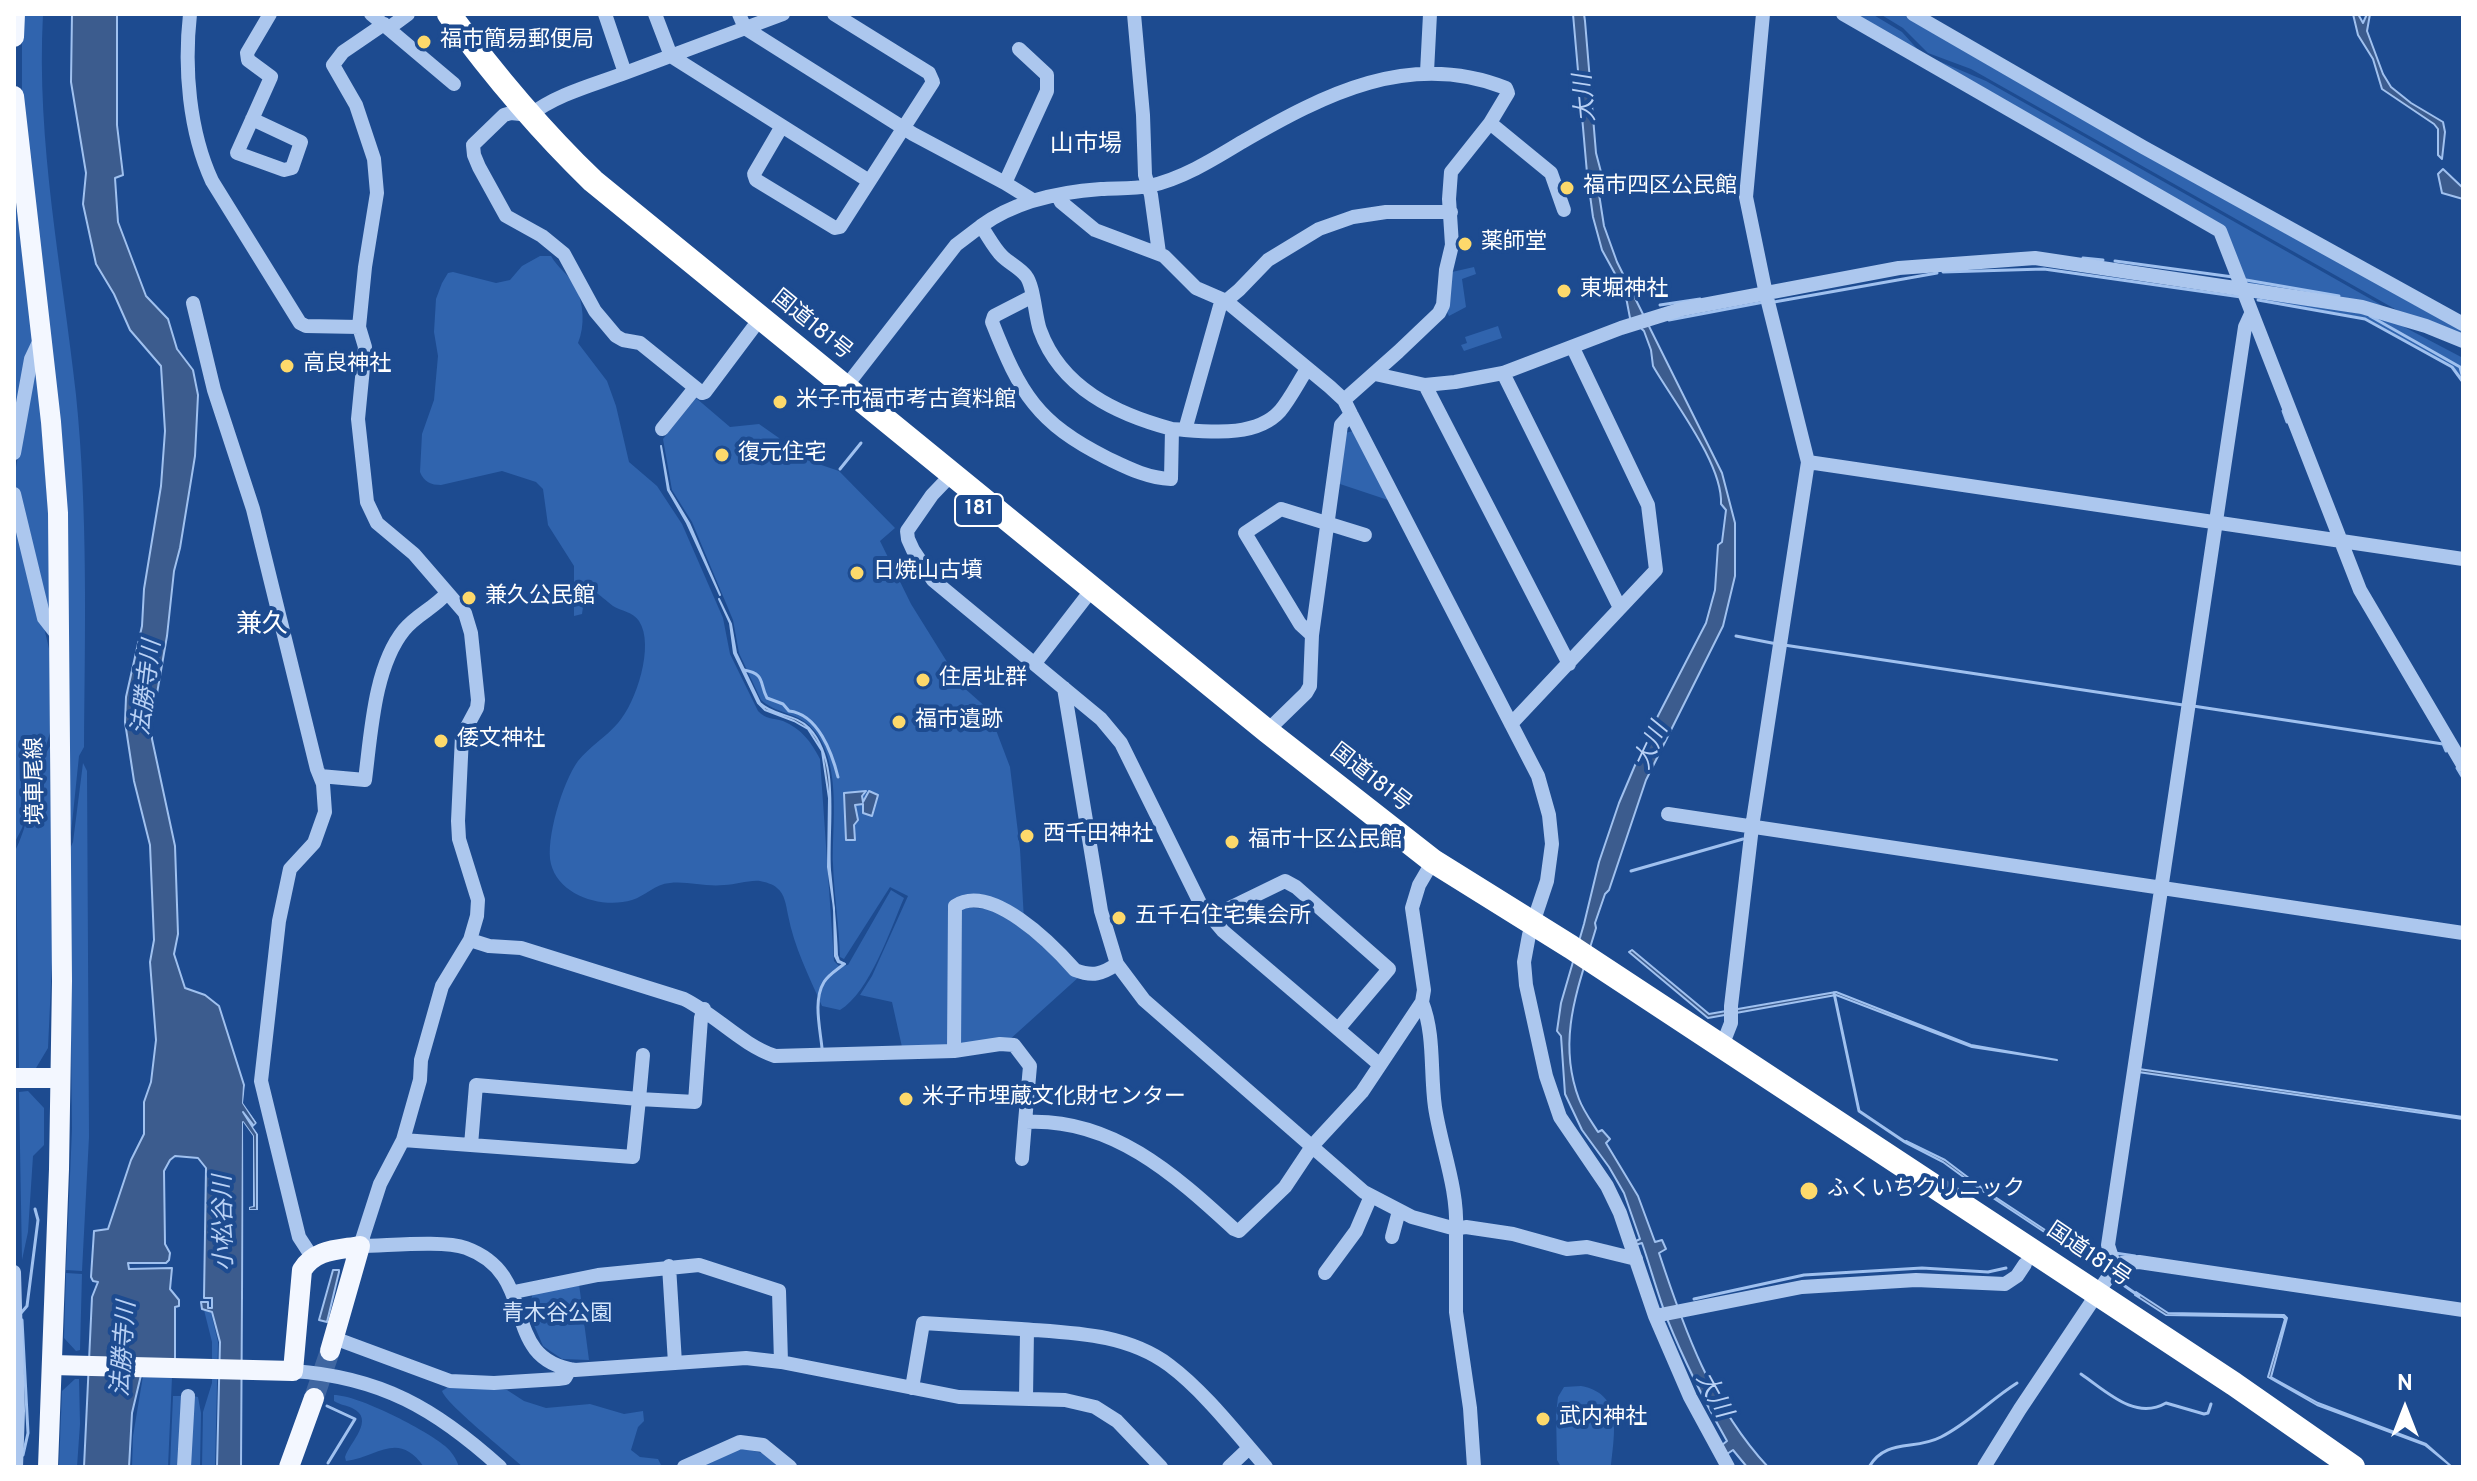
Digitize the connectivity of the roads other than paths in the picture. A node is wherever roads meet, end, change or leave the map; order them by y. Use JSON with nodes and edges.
{"nodes":[{"id":1,"x":15,"y":14,"type":"edge"},
{"id":2,"x":190,"y":14,"type":"edge"},
{"id":3,"x":270,"y":14,"type":"edge"},
{"id":4,"x":371,"y":14,"type":"edge"},
{"id":5,"x":408,"y":14,"type":"edge"},
{"id":6,"x":430,"y":14,"type":"edge"},
{"id":7,"x":449,"y":14,"type":"edge"},
{"id":8,"x":605,"y":14,"type":"edge"},
{"id":9,"x":655,"y":14,"type":"edge"},
{"id":10,"x":783,"y":14,"type":"edge"},
{"id":11,"x":834,"y":14,"type":"edge"},
{"id":12,"x":1134,"y":14,"type":"edge"},
{"id":13,"x":1430,"y":14,"type":"edge"},
{"id":14,"x":1763,"y":14,"type":"edge"},
{"id":15,"x":1843,"y":14,"type":"edge"},
{"id":16,"x":1913,"y":14,"type":"edge"},
{"id":17,"x":742,"y":21,"type":"edge"},
{"id":18,"x":386,"y":26,"type":"junction"},
{"id":19,"x":14,"y":37,"type":"edge"},
{"id":20,"x":1019,"y":49,"type":"dead end"},
{"id":21,"x":671,"y":56,"type":"junction"},
{"id":22,"x":1427,"y":72,"type":"junction"},
{"id":23,"x":625,"y":73,"type":"junction"},
{"id":24,"x":454,"y":84,"type":"dead end"},
{"id":25,"x":14,"y":96,"type":"edge"},
{"id":26,"x":520,"y":114,"type":"junction"},
{"id":27,"x":252,"y":119,"type":"junction"},
{"id":28,"x":1490,"y":123,"type":"junction"},
{"id":29,"x":782,"y":126,"type":"junction"},
{"id":30,"x":904,"y":127,"type":"junction"},
{"id":31,"x":869,"y":181,"type":"junction"},
{"id":32,"x":1005,"y":183,"type":"junction"},
{"id":33,"x":1149,"y":186,"type":"junction"},
{"id":34,"x":1058,"y":196,"type":"junction"},
{"id":35,"x":1031,"y":199,"type":"junction"},
{"id":36,"x":1564,"y":210,"type":"dead end"},
{"id":37,"x":1451,"y":212,"type":"junction"},
{"id":38,"x":981,"y":226,"type":"junction"},
{"id":39,"x":1159,"y":253,"type":"junction"},
{"id":40,"x":2243,"y":287,"type":"junction"},
{"id":41,"x":1766,"y":294,"type":"junction"},
{"id":42,"x":1031,"y":297,"type":"junction"},
{"id":43,"x":1226,"y":301,"type":"junction"},
{"id":44,"x":193,"y":303,"type":"dead end"},
{"id":45,"x":2251,"y":314,"type":"junction"},
{"id":46,"x":2463,"y":324,"type":"edge"},
{"id":47,"x":359,"y":327,"type":"junction"},
{"id":48,"x":753,"y":328,"type":"junction"},
{"id":49,"x":41,"y":336,"type":"junction"},
{"id":50,"x":2463,"y":341,"type":"edge"},
{"id":51,"x":1573,"y":348,"type":"junction"},
{"id":52,"x":1307,"y":369,"type":"junction"},
{"id":53,"x":1503,"y":373,"type":"junction"},
{"id":54,"x":1375,"y":374,"type":"junction"},
{"id":55,"x":1425,"y":385,"type":"junction"},
{"id":56,"x":695,"y":388,"type":"junction"},
{"id":57,"x":842,"y":393,"type":"junction"},
{"id":58,"x":1344,"y":400,"type":"junction"},
{"id":59,"x":1351,"y":414,"type":"junction"},
{"id":60,"x":662,"y":429,"type":"dead end"},
{"id":61,"x":1179,"y":429,"type":"junction"},
{"id":62,"x":14,"y":453,"type":"edge"},
{"id":63,"x":1808,"y":462,"type":"junction"},
{"id":64,"x":949,"y":478,"type":"junction"},
{"id":65,"x":14,"y":494,"type":"edge"},
{"id":66,"x":2215,"y":522,"type":"junction"},
{"id":67,"x":1327,"y":523,"type":"junction"},
{"id":68,"x":1365,"y":535,"type":"dead end"},
{"id":69,"x":2340,"y":540,"type":"junction"},
{"id":70,"x":2463,"y":559,"type":"edge"},
{"id":71,"x":1090,"y":593,"type":"junction"},
{"id":72,"x":446,"y":594,"type":"junction"},
{"id":73,"x":1620,"y":608,"type":"junction"},
{"id":74,"x":1312,"y":635,"type":"junction"},
{"id":75,"x":58,"y":636,"type":"junction"},
{"id":76,"x":1035,"y":663,"type":"junction"},
{"id":77,"x":1569,"y":664,"type":"junction"},
{"id":78,"x":1064,"y":688,"type":"junction"},
{"id":79,"x":1511,"y":724,"type":"junction"},
{"id":80,"x":1267,"y":731,"type":"junction"},
{"id":81,"x":2463,"y":765,"type":"edge"},
{"id":82,"x":320,"y":776,"type":"junction"},
{"id":83,"x":1668,"y":814,"type":"dead end"},
{"id":84,"x":1752,"y":827,"type":"junction"},
{"id":85,"x":1431,"y":864,"type":"junction"},
{"id":86,"x":2161,"y":888,"type":"junction"},
{"id":87,"x":1211,"y":917,"type":"junction"},
{"id":88,"x":1531,"y":929,"type":"junction"},
{"id":89,"x":2463,"y":933,"type":"edge"},
{"id":90,"x":470,"y":940,"type":"junction"},
{"id":91,"x":1117,"y":964,"type":"junction"},
{"id":92,"x":1596,"y":972,"type":"junction"},
{"id":93,"x":1422,"y":1002,"type":"junction"},
{"id":94,"x":704,"y":1009,"type":"junction"},
{"id":95,"x":1339,"y":1028,"type":"junction"},
{"id":96,"x":1722,"y":1046,"type":"junction"},
{"id":97,"x":954,"y":1051,"type":"junction"},
{"id":98,"x":643,"y":1055,"type":"dead end"},
{"id":99,"x":1380,"y":1065,"type":"junction"},
{"id":100,"x":14,"y":1078,"type":"edge"},
{"id":101,"x":60,"y":1078,"type":"junction"},
{"id":102,"x":639,"y":1099,"type":"junction"},
{"id":103,"x":1025,"y":1122,"type":"junction"},
{"id":104,"x":403,"y":1140,"type":"junction"},
{"id":105,"x":471,"y":1145,"type":"junction"},
{"id":106,"x":1313,"y":1145,"type":"junction"},
{"id":107,"x":1022,"y":1159,"type":"dead end"},
{"id":108,"x":1371,"y":1196,"type":"junction"},
{"id":109,"x":1399,"y":1211,"type":"junction"},
{"id":110,"x":1456,"y":1229,"type":"junction"},
{"id":111,"x":1392,"y":1237,"type":"dead end"},
{"id":112,"x":360,"y":1246,"type":"junction"},
{"id":113,"x":312,"y":1257,"type":"junction"},
{"id":114,"x":1636,"y":1259,"type":"junction"},
{"id":115,"x":2025,"y":1264,"type":"junction"},
{"id":116,"x":669,"y":1266,"type":"junction"},
{"id":117,"x":2115,"y":1267,"type":"junction"},
{"id":118,"x":14,"y":1272,"type":"edge"},
{"id":119,"x":1325,"y":1273,"type":"dead end"},
{"id":120,"x":514,"y":1292,"type":"junction"},
{"id":121,"x":2093,"y":1300,"type":"junction"},
{"id":122,"x":2463,"y":1310,"type":"edge"},
{"id":123,"x":1659,"y":1315,"type":"junction"},
{"id":124,"x":1027,"y":1330,"type":"junction"},
{"id":125,"x":332,"y":1344,"type":"joint"},
{"id":126,"x":781,"y":1362,"type":"junction"},
{"id":127,"x":675,"y":1363,"type":"junction"},
{"id":128,"x":52,"y":1365,"type":"junction"},
{"id":129,"x":570,"y":1369,"type":"junction"},
{"id":130,"x":293,"y":1371,"type":"junction"},
{"id":131,"x":912,"y":1388,"type":"junction"},
{"id":132,"x":188,"y":1396,"type":"dead end"},
{"id":133,"x":314,"y":1398,"type":"tunnel mouth"},
{"id":134,"x":1026,"y":1398,"type":"junction"},
{"id":135,"x":16,"y":1410,"type":"edge"},
{"id":136,"x":1249,"y":1448,"type":"junction"},
{"id":137,"x":16,"y":1467,"type":"edge"},
{"id":138,"x":48,"y":1467,"type":"edge"},
{"id":139,"x":184,"y":1467,"type":"edge"},
{"id":140,"x":289,"y":1467,"type":"edge"},
{"id":141,"x":500,"y":1467,"type":"edge"},
{"id":142,"x":684,"y":1467,"type":"edge"},
{"id":143,"x":790,"y":1467,"type":"edge"},
{"id":144,"x":1161,"y":1467,"type":"edge"},
{"id":145,"x":1229,"y":1467,"type":"edge"},
{"id":146,"x":1266,"y":1467,"type":"edge"},
{"id":147,"x":1474,"y":1467,"type":"edge"},
{"id":148,"x":1728,"y":1467,"type":"edge"},
{"id":149,"x":1984,"y":1467,"type":"edge"},
{"id":150,"x":2327,"y":1467,"type":"edge"},
{"id":151,"x":2353,"y":1467,"type":"edge"}],
"edges":[{"from":1,"to":19,"type":"main road"},
{"from":2,"to":47,"type":"street"},
{"from":3,"to":27,"type":"street"},
{"from":4,"to":18,"type":"street"},
{"from":5,"to":18,"type":"street"},
{"from":6,"to":26,"type":"highway","name":"国道181号","number":"181"},
{"from":7,"to":26,"type":"highway","name":"国道181号","number":"181"},
{"from":8,"to":23,"type":"street"},
{"from":9,"to":21,"type":"street"},
{"from":10,"to":17,"type":"street"},
{"from":11,"to":30,"type":"street"},
{"from":12,"to":33,"type":"street"},
{"from":13,"to":22,"type":"street"},
{"from":14,"to":41,"type":"street"},
{"from":15,"to":40,"type":"street"},
{"from":16,"to":46,"type":"street"},
{"from":17,"to":21,"type":"street"},
{"from":17,"to":30,"type":"street"},
{"from":18,"to":24,"type":"street"},
{"from":18,"to":47,"type":"street"},
{"from":20,"to":32,"type":"street"},
{"from":21,"to":23,"type":"street"},
{"from":21,"to":29,"type":"street"},
{"from":22,"to":28,"type":"street"},
{"from":22,"to":33,"type":"street"},
{"from":23,"to":26,"type":"street"},
{"from":25,"to":49,"type":"main road","name":"境車尾線"},
{"from":26,"to":48,"type":"highway","name":"国道181号","number":"181"},
{"from":26,"to":56,"type":"street"},
{"from":26,"to":57,"type":"highway","name":"国道181号","number":"181"},
{"from":27,"to":27,"type":"street"},
{"from":28,"to":36,"type":"street"},
{"from":28,"to":37,"type":"street"},
{"from":29,"to":31,"type":"street"},
{"from":29,"to":31,"type":"street"},
{"from":30,"to":31,"type":"street"},
{"from":30,"to":32,"type":"street"},
{"from":32,"to":35,"type":"street"},
{"from":33,"to":34,"type":"street"},
{"from":33,"to":39,"type":"street"},
{"from":34,"to":35,"type":"street"},
{"from":34,"to":39,"type":"street"},
{"from":35,"to":38,"type":"street"},
{"from":37,"to":43,"type":"street"},
{"from":37,"to":54,"type":"street"},
{"from":38,"to":42,"type":"street"},
{"from":38,"to":57,"type":"street"},
{"from":39,"to":43,"type":"street"},
{"from":40,"to":41,"type":"street"},
{"from":40,"to":45,"type":"street"},
{"from":40,"to":50,"type":"street"},
{"from":41,"to":51,"type":"street"},
{"from":41,"to":63,"type":"street"},
{"from":42,"to":61,"type":"street"},
{"from":42,"to":61,"type":"street"},
{"from":43,"to":52,"type":"street"},
{"from":43,"to":61,"type":"street"},
{"from":44,"to":82,"type":"street"},
{"from":45,"to":66,"type":"street"},
{"from":45,"to":69,"type":"street"},
{"from":47,"to":72,"type":"street"},
{"from":48,"to":56,"type":"street"},
{"from":48,"to":57,"type":"highway","name":"国道181号","number":"181"},
{"from":49,"to":62,"type":"street"},
{"from":49,"to":75,"type":"main road","name":"境車尾線"},
{"from":51,"to":53,"type":"street"},
{"from":51,"to":73,"type":"street"},
{"from":52,"to":58,"type":"street"},
{"from":52,"to":61,"type":"street"},
{"from":53,"to":55,"type":"street"},
{"from":53,"to":73,"type":"street"},
{"from":54,"to":55,"type":"street"},
{"from":54,"to":58,"type":"street"},
{"from":55,"to":77,"type":"street"},
{"from":56,"to":60,"type":"street"},
{"from":57,"to":64,"type":"highway","name":"国道181号","number":"181"},
{"from":58,"to":59,"type":"street"},
{"from":59,"to":67,"type":"street"},
{"from":59,"to":79,"type":"street"},
{"from":63,"to":66,"type":"street"},
{"from":63,"to":84,"type":"street"},
{"from":64,"to":71,"type":"highway","name":"国道181号","number":"181"},
{"from":64,"to":76,"type":"street"},
{"from":65,"to":75,"type":"street"},
{"from":66,"to":69,"type":"street"},
{"from":66,"to":86,"type":"street"},
{"from":67,"to":68,"type":"street"},
{"from":67,"to":74,"type":"street"},
{"from":67,"to":74,"type":"street"},
{"from":69,"to":70,"type":"street"},
{"from":69,"to":81,"type":"street"},
{"from":71,"to":76,"type":"street"},
{"from":71,"to":80,"type":"highway","name":"国道181号","number":"181"},
{"from":71,"to":85,"type":"highway","name":"国道181号","number":"181"},
{"from":72,"to":82,"type":"street"},
{"from":72,"to":90,"type":"street"},
{"from":73,"to":77,"type":"street"},
{"from":74,"to":80,"type":"street"},
{"from":75,"to":101,"type":"main road","name":"境車尾線"},
{"from":76,"to":78,"type":"street"},
{"from":77,"to":79,"type":"street"},
{"from":78,"to":87,"type":"street"},
{"from":78,"to":91,"type":"street"},
{"from":79,"to":88,"type":"street"},
{"from":80,"to":85,"type":"highway","name":"国道181号","number":"181"},
{"from":82,"to":113,"type":"street"},
{"from":83,"to":84,"type":"street"},
{"from":84,"to":86,"type":"street"},
{"from":84,"to":96,"type":"street"},
{"from":85,"to":88,"type":"highway","name":"国道181号","number":"181"},
{"from":85,"to":93,"type":"street"},
{"from":86,"to":89,"type":"street"},
{"from":86,"to":117,"type":"street"},
{"from":87,"to":95,"type":"street"},
{"from":87,"to":95,"type":"street"},
{"from":88,"to":92,"type":"highway","name":"国道181号","number":"181"},
{"from":88,"to":114,"type":"street"},
{"from":90,"to":94,"type":"street"},
{"from":90,"to":104,"type":"street"},
{"from":91,"to":97,"type":"street"},
{"from":91,"to":106,"type":"street"},
{"from":92,"to":96,"type":"highway","name":"国道181号","number":"181"},
{"from":92,"to":115,"type":"highway","name":"国道181号","number":"181"},
{"from":93,"to":99,"type":"street"},
{"from":93,"to":110,"type":"street"},
{"from":94,"to":97,"type":"street"},
{"from":94,"to":102,"type":"street"},
{"from":95,"to":99,"type":"street"},
{"from":96,"to":121,"type":"highway","name":"国道181号","number":"181"},
{"from":97,"to":103,"type":"street"},
{"from":98,"to":102,"type":"street"},
{"from":99,"to":106,"type":"street"},
{"from":100,"to":101,"type":"main road"},
{"from":101,"to":128,"type":"main road","name":"境車尾線"},
{"from":102,"to":105,"type":"street"},
{"from":102,"to":105,"type":"street"},
{"from":103,"to":106,"type":"street"},
{"from":103,"to":107,"type":"street"},
{"from":104,"to":105,"type":"street"},
{"from":104,"to":112,"type":"street"},
{"from":106,"to":108,"type":"street"},
{"from":108,"to":109,"type":"street"},
{"from":108,"to":119,"type":"street"},
{"from":109,"to":110,"type":"street"},
{"from":109,"to":111,"type":"street"},
{"from":110,"to":114,"type":"street"},
{"from":110,"to":147,"type":"street"},
{"from":112,"to":113,"type":"main road"},
{"from":112,"to":120,"type":"street"},
{"from":112,"to":125,"type":"main road"},
{"from":113,"to":130,"type":"main road"},
{"from":114,"to":123,"type":"street"},
{"from":115,"to":121,"type":"highway","name":"国道181号","number":"181"},
{"from":115,"to":123,"type":"street"},
{"from":116,"to":120,"type":"street"},
{"from":116,"to":126,"type":"street"},
{"from":116,"to":127,"type":"street"},
{"from":117,"to":121,"type":"street"},
{"from":117,"to":122,"type":"street"},
{"from":118,"to":135,"type":"street"},
{"from":120,"to":129,"type":"street"},
{"from":121,"to":149,"type":"street"},
{"from":121,"to":150,"type":"highway","name":"国道181号","number":"181"},
{"from":121,"to":151,"type":"highway","name":"国道181号","number":"181"},
{"from":123,"to":148,"type":"street"},
{"from":124,"to":131,"type":"street"},
{"from":124,"to":134,"type":"street"},
{"from":124,"to":136,"type":"street"},
{"from":125,"to":129,"type":"street"},
{"from":126,"to":127,"type":"street"},
{"from":126,"to":131,"type":"street"},
{"from":127,"to":129,"type":"street"},
{"from":128,"to":130,"type":"main road"},
{"from":128,"to":138,"type":"main road","name":"境車尾線"},
{"from":130,"to":141,"type":"street"},
{"from":131,"to":134,"type":"street"},
{"from":132,"to":139,"type":"street"},
{"from":133,"to":140,"type":"main road"},
{"from":134,"to":144,"type":"street"},
{"from":135,"to":137,"type":"street"},
{"from":136,"to":145,"type":"street"},
{"from":136,"to":146,"type":"street"},
{"from":142,"to":143,"type":"street"}]}
